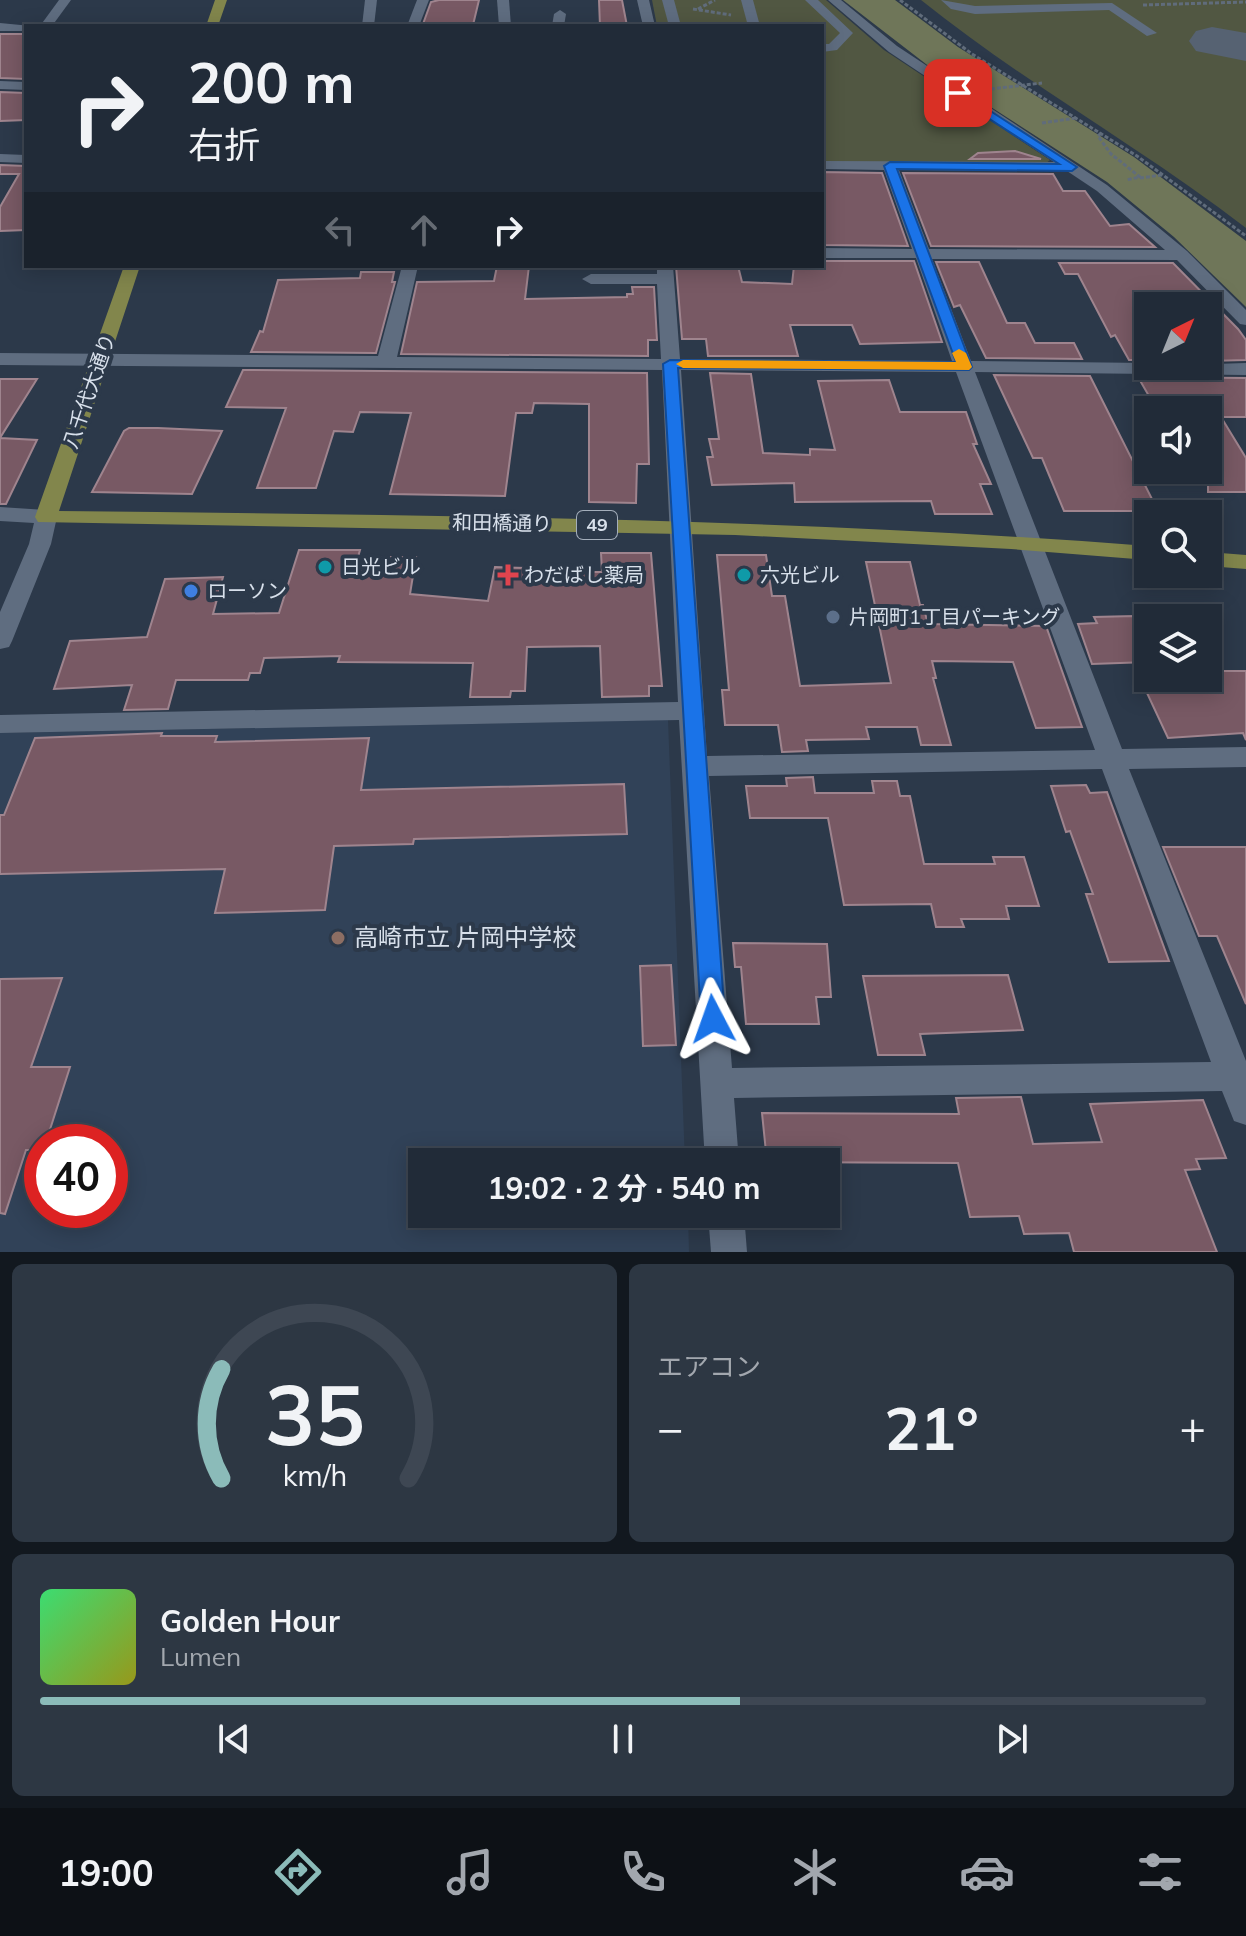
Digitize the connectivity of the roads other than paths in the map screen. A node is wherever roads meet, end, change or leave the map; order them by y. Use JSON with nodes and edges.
{"nodes":[{"id":1,"x":65,"y":0,"type":"edge"},
{"id":2,"x":221,"y":0,"type":"edge"},
{"id":3,"x":371,"y":0,"type":"edge"},
{"id":4,"x":423,"y":0,"type":"edge"},
{"id":5,"x":503,"y":0,"type":"edge"},
{"id":6,"x":643,"y":0,"type":"edge"},
{"id":7,"x":747,"y":0,"type":"edge"},
{"id":8,"x":811,"y":0,"type":"edge"},
{"id":9,"x":834,"y":0,"type":"edge"},
{"id":10,"x":947,"y":0,"type":"edge"},
{"id":11,"x":668,"y":2,"type":"edge"},
{"id":12,"x":752,"y":22,"type":"edge"},
{"id":13,"x":47,"y":24,"type":"edge"},
{"id":14,"x":213,"y":24,"type":"edge"},
{"id":15,"x":368,"y":24,"type":"edge"},
{"id":16,"x":414,"y":24,"type":"edge"},
{"id":17,"x":505,"y":24,"type":"edge"},
{"id":18,"x":649,"y":24,"type":"edge"},
{"id":19,"x":674,"y":24,"type":"edge"},
{"id":20,"x":0,"y":27,"type":"edge"},
{"id":21,"x":24,"y":27,"type":"edge"},
{"id":22,"x":1151,"y":33,"type":"dead end"},
{"id":23,"x":824,"y":38,"type":"edge"},
{"id":24,"x":840,"y":41,"type":"junction"},
{"id":25,"x":824,"y":48,"type":"edge"},
{"id":26,"x":0,"y":85,"type":"edge"},
{"id":27,"x":24,"y":86,"type":"edge"},
{"id":28,"x":0,"y":158,"type":"edge"},
{"id":29,"x":24,"y":159,"type":"edge"},
{"id":30,"x":824,"y":165,"type":"edge"},
{"id":31,"x":890,"y":166,"type":"junction"},
{"id":32,"x":1072,"y":167,"type":"junction"},
{"id":33,"x":824,"y":253,"type":"edge"},
{"id":34,"x":922,"y":253,"type":"junction"},
{"id":35,"x":1181,"y":255,"type":"junction"},
{"id":36,"x":131,"y":268,"type":"edge"},
{"id":37,"x":410,"y":268,"type":"edge"},
{"id":38,"x":666,"y":272,"type":"edge"},
{"id":39,"x":591,"y":279,"type":"dead end"},
{"id":40,"x":1246,"y":320,"type":"edge"},
{"id":41,"x":0,"y":359,"type":"edge"},
{"id":42,"x":102,"y":359,"type":"junction"},
{"id":43,"x":386,"y":362,"type":"junction"},
{"id":44,"x":670,"y":364,"type":"junction"},
{"id":45,"x":964,"y":367,"type":"junction"},
{"id":46,"x":1246,"y":369,"type":"edge"},
{"id":47,"x":0,"y":514,"type":"edge"},
{"id":48,"x":46,"y":517,"type":"junction"},
{"id":49,"x":682,"y":526,"type":"junction"},
{"id":50,"x":1031,"y":543,"type":"junction"},
{"id":51,"x":1134,"y":552,"type":"edge"},
{"id":52,"x":1222,"y":560,"type":"edge"},
{"id":53,"x":1246,"y":562,"type":"edge"},
{"id":54,"x":0,"y":641,"type":"edge"},
{"id":55,"x":691,"y":711,"type":"junction"},
{"id":56,"x":0,"y":724,"type":"edge"},
{"id":57,"x":1246,"y":757,"type":"edge"},
{"id":58,"x":1111,"y":758,"type":"junction"},
{"id":59,"x":696,"y":766,"type":"junction"},
{"id":60,"x":1240,"y":1076,"type":"edge"},
{"id":61,"x":717,"y":1083,"type":"junction"},
{"id":62,"x":1246,"y":1110,"type":"edge"},
{"id":63,"x":721,"y":1148,"type":"edge"},
{"id":64,"x":727,"y":1228,"type":"edge"},
{"id":65,"x":729,"y":1252,"type":"edge"}],
"edges":[{"from":1,"to":13,"type":"street"},
{"from":2,"to":14,"type":"main road"},
{"from":3,"to":15,"type":"street"},
{"from":4,"to":16,"type":"street"},
{"from":5,"to":17,"type":"street"},
{"from":6,"to":18,"type":"street"},
{"from":7,"to":12,"type":"street"},
{"from":8,"to":24,"type":"street"},
{"from":9,"to":32,"type":"street"},
{"from":10,"to":22,"type":"street"},
{"from":11,"to":19,"type":"street"},
{"from":20,"to":21,"type":"street"},
{"from":23,"to":24,"type":"street"},
{"from":24,"to":25,"type":"street"},
{"from":26,"to":27,"type":"street"},
{"from":28,"to":29,"type":"street"},
{"from":30,"to":31,"type":"street"},
{"from":31,"to":32,"type":"street"},
{"from":31,"to":34,"type":"street"},
{"from":32,"to":35,"type":"street"},
{"from":33,"to":34,"type":"street"},
{"from":34,"to":35,"type":"street"},
{"from":34,"to":45,"type":"street"},
{"from":35,"to":40,"type":"street"},
{"from":36,"to":42,"type":"main road","name":"八千代大通り"},
{"from":37,"to":43,"type":"street"},
{"from":38,"to":39,"type":"street"},
{"from":38,"to":44,"type":"street"},
{"from":41,"to":42,"type":"street"},
{"from":42,"to":43,"type":"street"},
{"from":42,"to":48,"type":"main road","name":"八千代大通り"},
{"from":43,"to":44,"type":"street"},
{"from":44,"to":45,"type":"street"},
{"from":44,"to":49,"type":"street"},
{"from":45,"to":46,"type":"street"},
{"from":45,"to":50,"type":"street"},
{"from":47,"to":48,"type":"street","name":"和田橋通り"},
{"from":48,"to":49,"type":"main road","name":"和田橋通り","number":"49"},
{"from":48,"to":54,"type":"street"},
{"from":49,"to":50,"type":"main road","name":"和田橋通り","number":"49"},
{"from":49,"to":55,"type":"street"},
{"from":50,"to":51,"type":"main road","name":"和田橋通り","number":"49"},
{"from":50,"to":58,"type":"street"},
{"from":52,"to":53,"type":"main road"},
{"from":55,"to":56,"type":"street"},
{"from":55,"to":59,"type":"street"},
{"from":57,"to":58,"type":"street"},
{"from":58,"to":59,"type":"street"},
{"from":58,"to":60,"type":"street"},
{"from":59,"to":61,"type":"street"},
{"from":60,"to":61,"type":"street"},
{"from":60,"to":62,"type":"street"},
{"from":61,"to":63,"type":"street"},
{"from":64,"to":65,"type":"street"}]}
